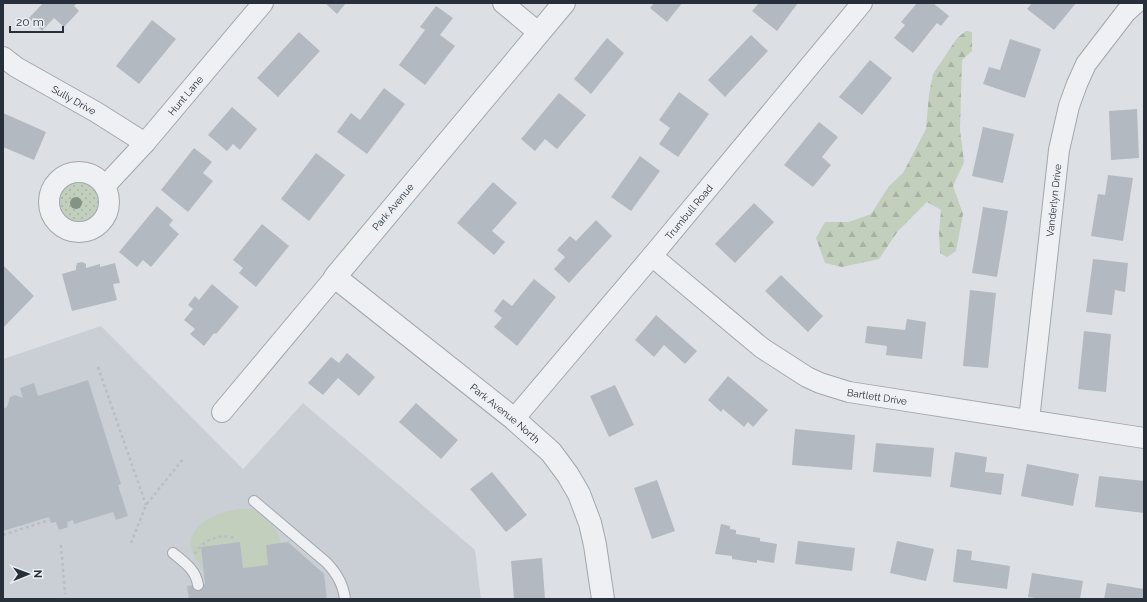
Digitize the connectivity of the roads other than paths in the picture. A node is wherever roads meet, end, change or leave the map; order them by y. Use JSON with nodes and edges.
{"nodes":[{"id":1,"x":263,"y":3,"type":"edge"},
{"id":2,"x":503,"y":3,"type":"edge"},
{"id":3,"x":564,"y":3,"type":"edge"},
{"id":4,"x":862,"y":3,"type":"edge"},
{"id":5,"x":1136,"y":3,"type":"edge"},
{"id":6,"x":539,"y":33,"type":"junction"},
{"id":7,"x":3,"y":57,"type":"edge"},
{"id":8,"x":145,"y":143,"type":"junction"},
{"id":9,"x":105,"y":186,"type":"dead end"},
{"id":10,"x":652,"y":256,"type":"junction"},
{"id":11,"x":335,"y":277,"type":"junction"},
{"id":12,"x":222,"y":412,"type":"dead end"},
{"id":13,"x":514,"y":419,"type":"junction"},
{"id":14,"x":1029,"y":420,"type":"junction"},
{"id":15,"x":1144,"y":438,"type":"edge"},
{"id":16,"x":254,"y":501,"type":"dead end"},
{"id":17,"x":173,"y":553,"type":"dead end"},
{"id":18,"x":198,"y":585,"type":"dead end"},
{"id":19,"x":345,"y":599,"type":"edge"},
{"id":20,"x":603,"y":599,"type":"edge"}],
"edges":[{"from":1,"to":8,"type":"street","name":"Hunt Lane"},
{"from":2,"to":6,"type":"street"},
{"from":3,"to":6,"type":"street","name":"Park Avenue"},
{"from":4,"to":10,"type":"street","name":"Trumbull Road"},
{"from":5,"to":14,"type":"street","name":"Vanderlyn Drive"},
{"from":6,"to":11,"type":"street","name":"Park Avenue"},
{"from":7,"to":8,"type":"street","name":"Sully Drive"},
{"from":8,"to":9,"type":"street","name":"Hunt Lane"},
{"from":10,"to":13,"type":"street","name":"Trumbull Road"},
{"from":10,"to":14,"type":"street","name":"Bartlett Drive"},
{"from":11,"to":12,"type":"street","name":"Park Avenue"},
{"from":11,"to":13,"type":"street","name":"Park Avenue North"},
{"from":13,"to":20,"type":"street","name":"Park Avenue North"},
{"from":14,"to":15,"type":"street","name":"Bartlett Drive"},
{"from":16,"to":19,"type":"lane"},
{"from":17,"to":18,"type":"lane"}]}
